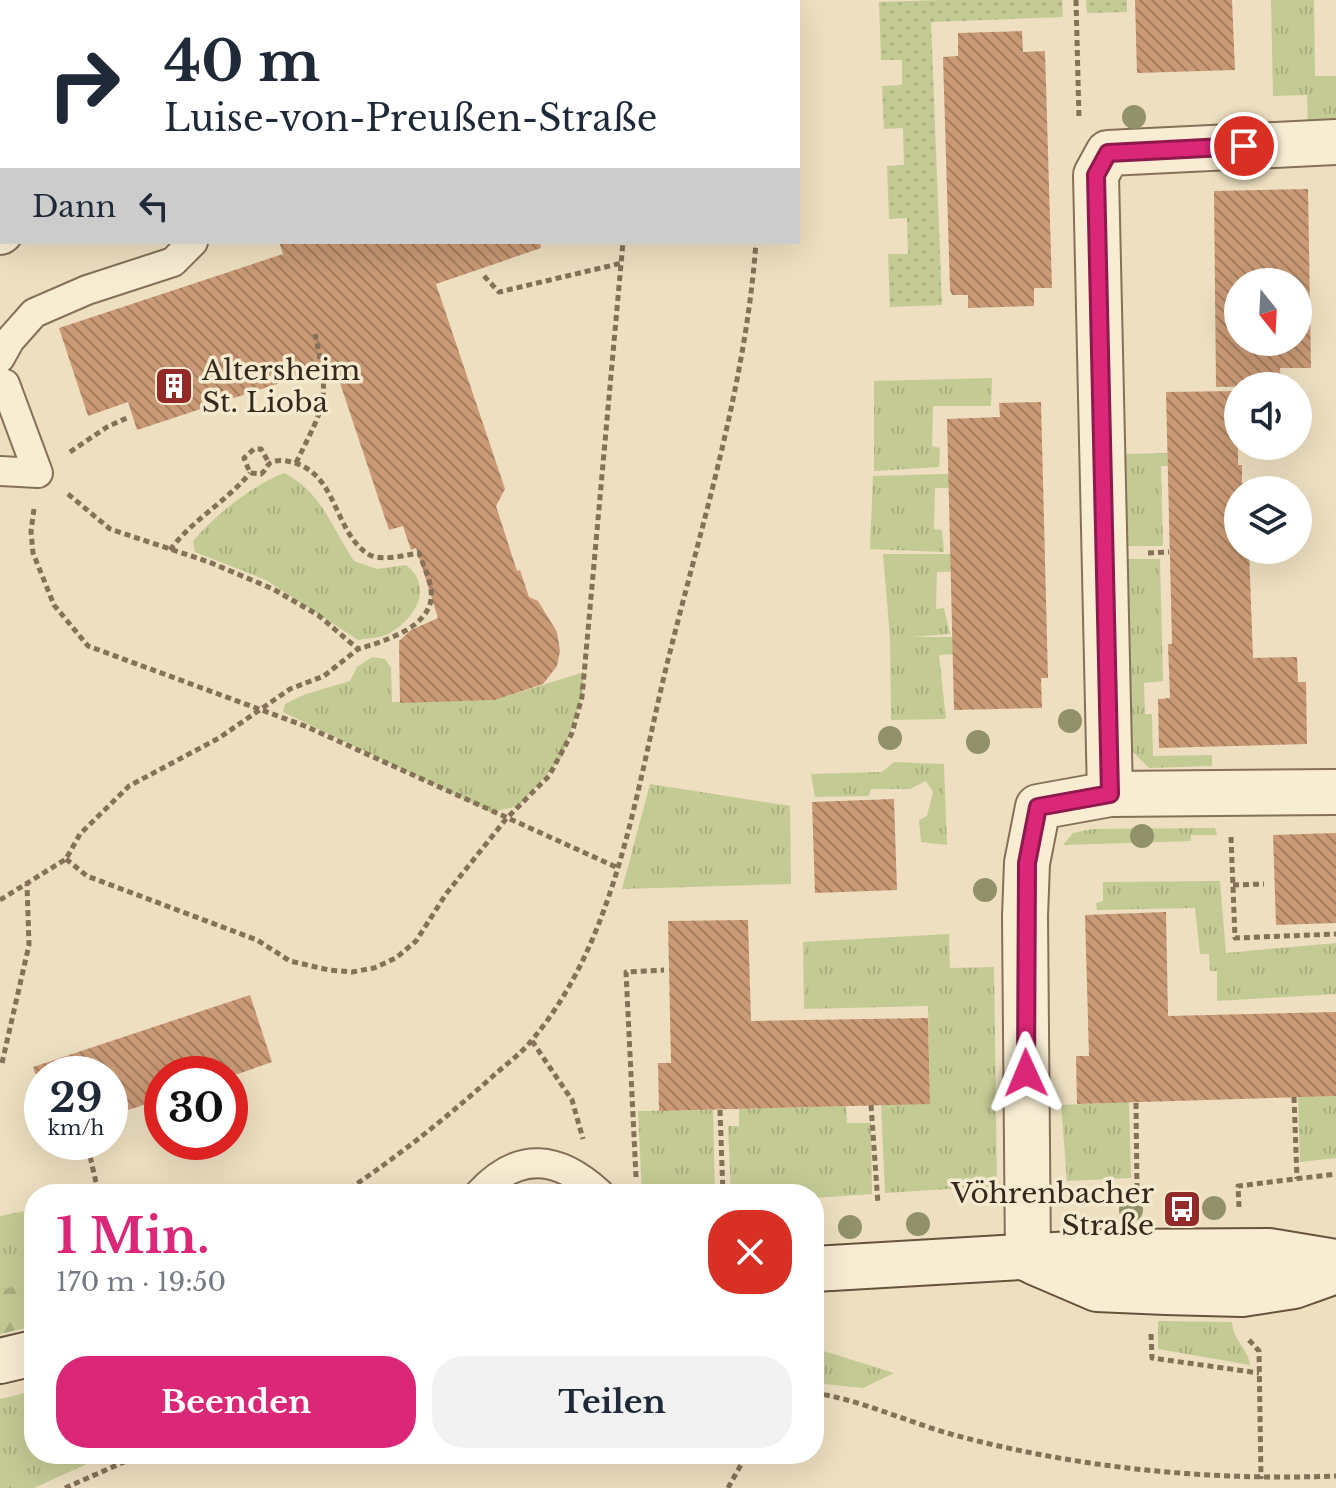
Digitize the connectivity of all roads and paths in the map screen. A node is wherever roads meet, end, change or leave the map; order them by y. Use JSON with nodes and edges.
{"nodes":[{"id":1,"x":1076,"y":0,"type":"edge"},
{"id":2,"x":1336,"y":142,"type":"edge"},
{"id":3,"x":1096,"y":175,"type":"junction"},
{"id":4,"x":191,"y":244,"type":"edge"},
{"id":5,"x":623,"y":244,"type":"edge"},
{"id":6,"x":756,"y":244,"type":"edge"},
{"id":7,"x":622,"y":263,"type":"junction"},
{"id":8,"x":484,"y":276,"type":"dead end"},
{"id":9,"x":315,"y":334,"type":"dead end"},
{"id":10,"x":0,"y":358,"type":"edge"},
{"id":11,"x":0,"y":382,"type":"edge"},
{"id":12,"x":129,"y":417,"type":"dead end"},
{"id":13,"x":269,"y":463,"type":"junction"},
{"id":14,"x":296,"y":463,"type":"junction"},
{"id":15,"x":0,"y":471,"type":"edge"},
{"id":16,"x":38,"y":473,"type":"junction"},
{"id":17,"x":250,"y":473,"type":"junction"},
{"id":18,"x":170,"y":550,"type":"junction"},
{"id":19,"x":358,"y":649,"type":"junction"},
{"id":20,"x":260,"y":711,"type":"junction"},
{"id":21,"x":1336,"y":792,"type":"edge"},
{"id":22,"x":1110,"y":794,"type":"junction"},
{"id":23,"x":506,"y":819,"type":"junction"},
{"id":24,"x":1231,"y":831,"type":"dead end"},
{"id":25,"x":66,"y":859,"type":"junction"},
{"id":26,"x":616,"y":867,"type":"junction"},
{"id":27,"x":27,"y":884,"type":"junction"},
{"id":28,"x":1264,"y":884,"type":"dead end"},
{"id":29,"x":1233,"y":885,"type":"junction"},
{"id":30,"x":0,"y":900,"type":"edge"},
{"id":31,"x":1336,"y":934,"type":"edge"},
{"id":32,"x":664,"y":970,"type":"dead end"},
{"id":33,"x":532,"y":1041,"type":"junction"},
{"id":34,"x":2,"y":1063,"type":"edge"},
{"id":35,"x":1294,"y":1097,"type":"dead end"},
{"id":36,"x":1136,"y":1103,"type":"dead end"},
{"id":37,"x":871,"y":1105,"type":"dead end"},
{"id":38,"x":720,"y":1110,"type":"dead end"},
{"id":39,"x":91,"y":1160,"type":"edge"},
{"id":40,"x":1336,"y":1174,"type":"edge"},
{"id":41,"x":636,"y":1178,"type":"dead end"},
{"id":42,"x":1297,"y":1179,"type":"junction"},
{"id":43,"x":96,"y":1184,"type":"edge"},
{"id":44,"x":356,"y":1184,"type":"edge"},
{"id":45,"x":488,"y":1184,"type":"edge"},
{"id":46,"x":589,"y":1184,"type":"edge"},
{"id":47,"x":591,"y":1184,"type":"edge"},
{"id":48,"x":723,"y":1184,"type":"edge"},
{"id":49,"x":1238,"y":1186,"type":"dead end"},
{"id":50,"x":1137,"y":1191,"type":"dead end"},
{"id":51,"x":878,"y":1204,"type":"dead end"},
{"id":52,"x":1028,"y":1259,"type":"junction"},
{"id":53,"x":1336,"y":1262,"type":"edge"},
{"id":54,"x":824,"y":1269,"type":"edge"},
{"id":55,"x":1336,"y":1271,"type":"edge"},
{"id":56,"x":1151,"y":1328,"type":"dead end"},
{"id":57,"x":1242,"y":1333,"type":"dead end"},
{"id":58,"x":24,"y":1355,"type":"edge"},
{"id":59,"x":0,"y":1361,"type":"edge"},
{"id":60,"x":1259,"y":1373,"type":"junction"},
{"id":61,"x":824,"y":1395,"type":"edge"},
{"id":62,"x":119,"y":1464,"type":"edge"},
{"id":63,"x":741,"y":1464,"type":"edge"},
{"id":64,"x":1336,"y":1476,"type":"edge"},
{"id":65,"x":1261,"y":1479,"type":"junction"},
{"id":66,"x":65,"y":1488,"type":"edge"},
{"id":67,"x":728,"y":1488,"type":"edge"}],
"edges":[{"from":1,"to":3,"type":"path"},
{"from":2,"to":3,"type":"street"},
{"from":3,"to":22,"type":"street"},
{"from":4,"to":10,"type":"lane"},
{"from":5,"to":7,"type":"path"},
{"from":6,"to":26,"type":"path"},
{"from":7,"to":8,"type":"path"},
{"from":7,"to":23,"type":"path"},
{"from":9,"to":14,"type":"path"},
{"from":11,"to":16,"type":"lane"},
{"from":12,"to":16,"type":"path"},
{"from":13,"to":14,"type":"path"},
{"from":13,"to":17,"type":"path"},
{"from":13,"to":17,"type":"path"},
{"from":14,"to":19,"type":"path"},
{"from":15,"to":16,"type":"lane"},
{"from":16,"to":18,"type":"path"},
{"from":16,"to":20,"type":"path"},
{"from":17,"to":18,"type":"path"},
{"from":18,"to":19,"type":"path"},
{"from":19,"to":20,"type":"path"},
{"from":20,"to":23,"type":"path"},
{"from":20,"to":25,"type":"path"},
{"from":21,"to":22,"type":"street"},
{"from":22,"to":52,"type":"street"},
{"from":23,"to":25,"type":"path"},
{"from":23,"to":26,"type":"path"},
{"from":24,"to":29,"type":"path"},
{"from":25,"to":27,"type":"path"},
{"from":26,"to":33,"type":"path"},
{"from":27,"to":30,"type":"path"},
{"from":27,"to":34,"type":"path"},
{"from":28,"to":29,"type":"path"},
{"from":29,"to":31,"type":"path"},
{"from":32,"to":41,"type":"path"},
{"from":33,"to":44,"type":"path"},
{"from":33,"to":47,"type":"path"},
{"from":35,"to":42,"type":"path"},
{"from":36,"to":50,"type":"path"},
{"from":37,"to":51,"type":"path"},
{"from":38,"to":48,"type":"path"},
{"from":39,"to":43,"type":"path"},
{"from":40,"to":42,"type":"path"},
{"from":42,"to":49,"type":"path"},
{"from":45,"to":46,"type":"lane"},
{"from":52,"to":53,"type":"street"},
{"from":52,"to":54,"type":"street"},
{"from":52,"to":55,"type":"street"},
{"from":56,"to":60,"type":"path"},
{"from":57,"to":60,"type":"path"},
{"from":58,"to":59,"type":"street"},
{"from":60,"to":65,"type":"path"},
{"from":61,"to":65,"type":"path"},
{"from":62,"to":66,"type":"path"},
{"from":63,"to":67,"type":"path"},
{"from":64,"to":65,"type":"path"}]}
